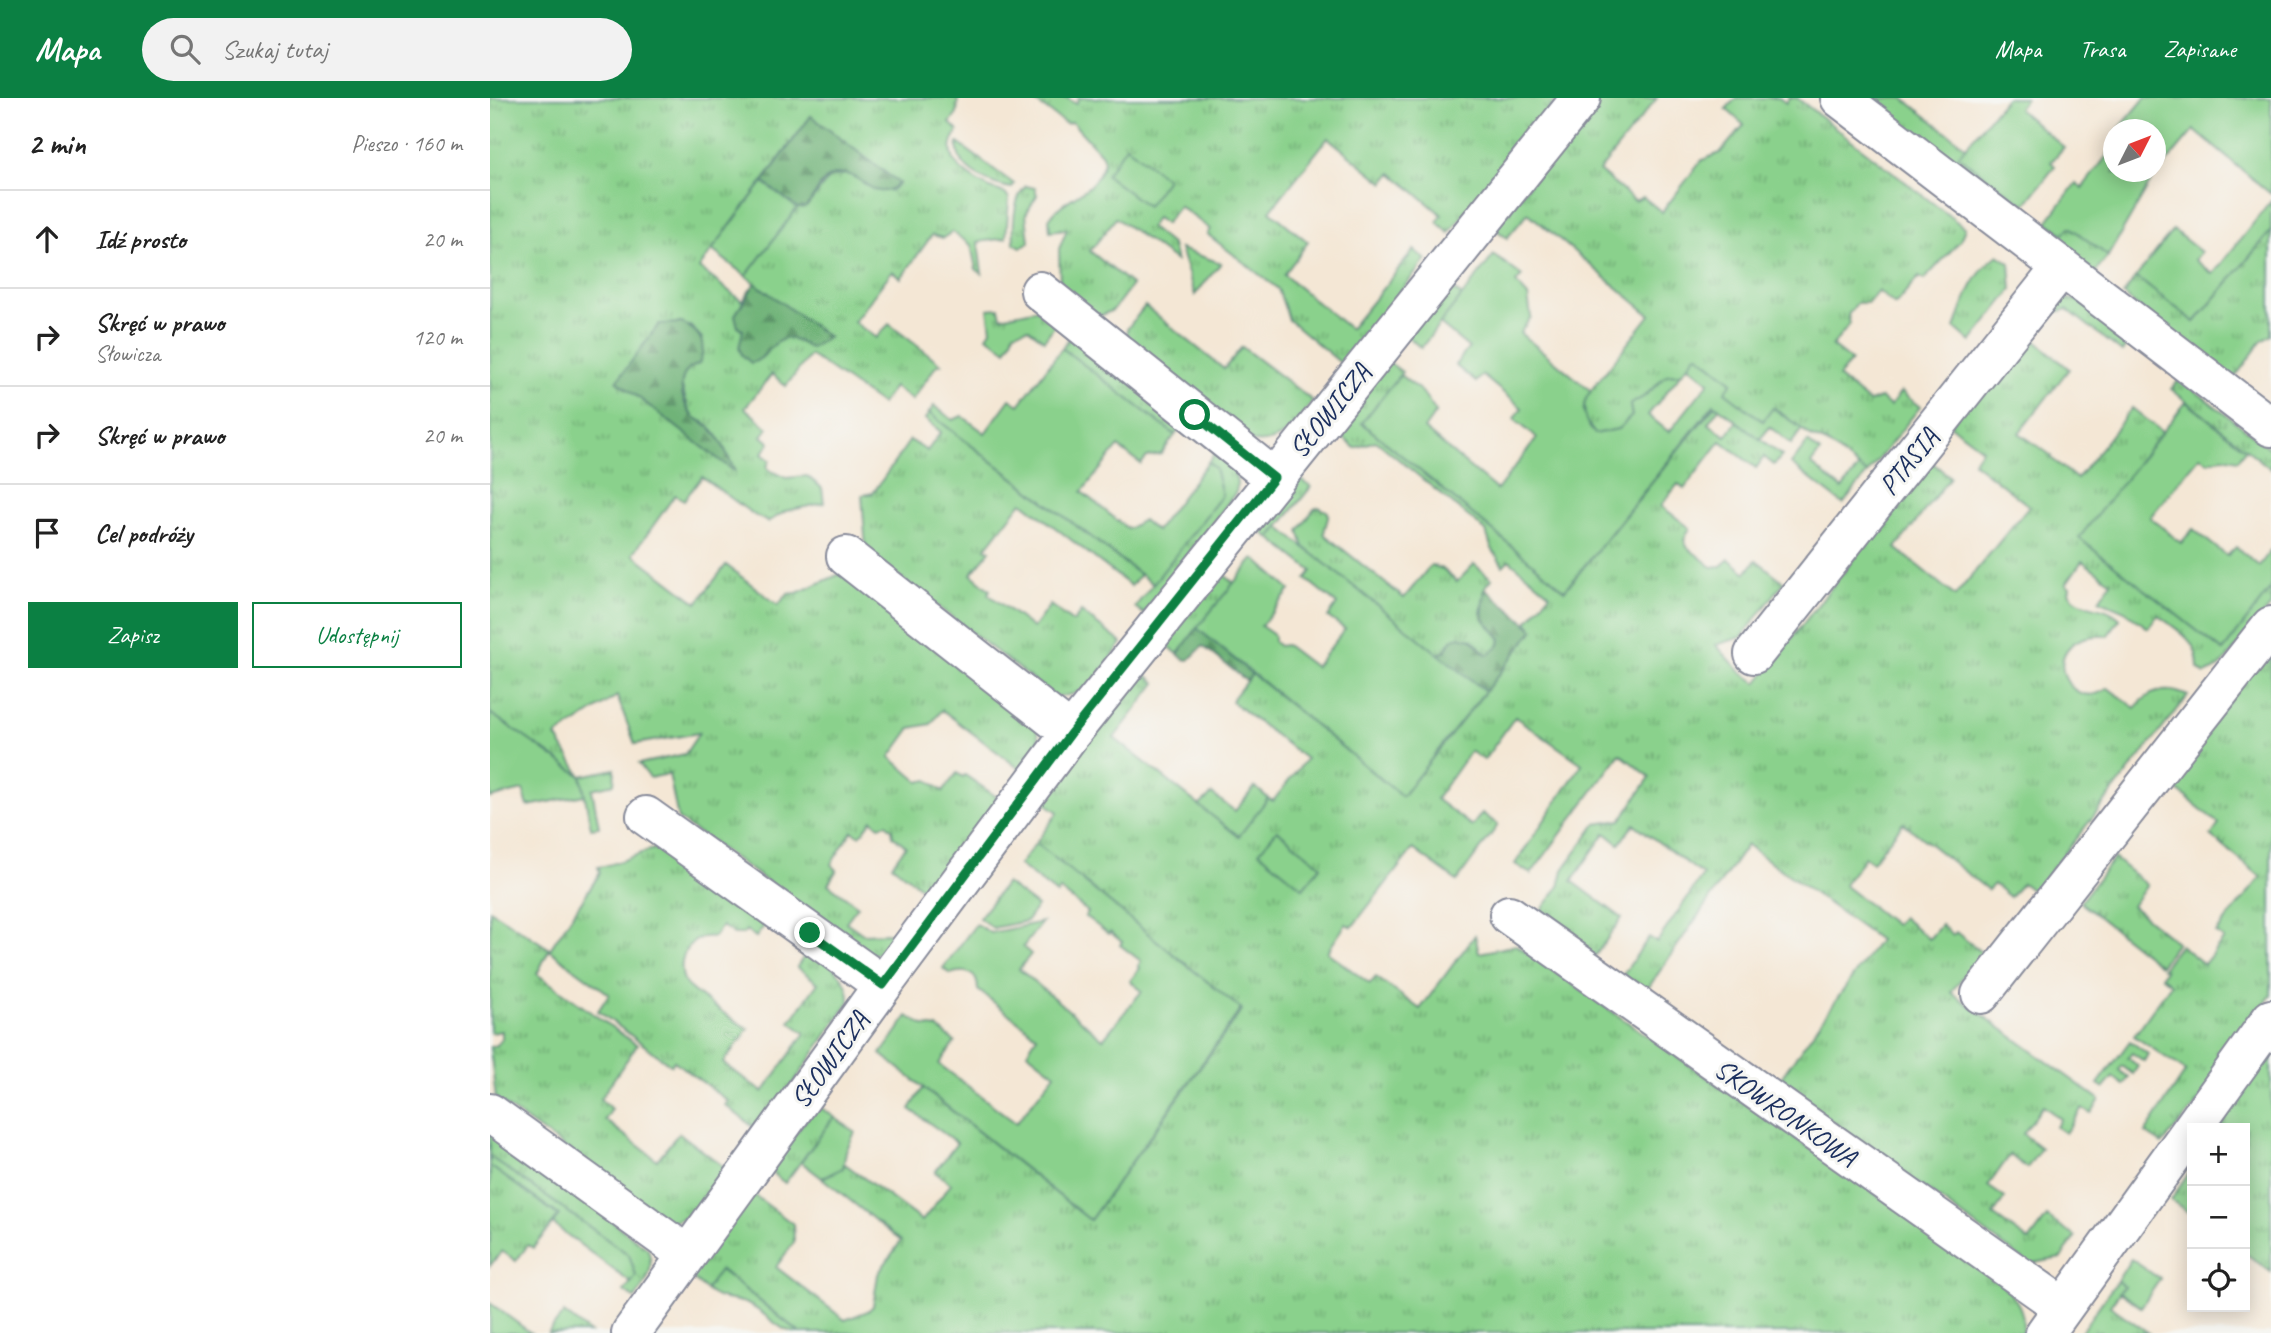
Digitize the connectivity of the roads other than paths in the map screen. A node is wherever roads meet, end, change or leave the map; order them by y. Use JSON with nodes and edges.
{"nodes":[{"id":1,"x":1581,"y":98,"type":"edge"},
{"id":2,"x":1839,"y":98,"type":"edge"},
{"id":3,"x":2062,"y":267,"type":"junction"},
{"id":4,"x":1040,"y":291,"type":"dead end"},
{"id":5,"x":2271,"y":427,"type":"edge"},
{"id":6,"x":1274,"y":478,"type":"junction"},
{"id":7,"x":846,"y":556,"type":"dead end"},
{"id":8,"x":2271,"y":626,"type":"edge"},
{"id":9,"x":1754,"y":654,"type":"dead end"},
{"id":10,"x":1071,"y":733,"type":"junction"},
{"id":11,"x":646,"y":816,"type":"dead end"},
{"id":12,"x":1509,"y":915,"type":"dead end"},
{"id":13,"x":883,"y":985,"type":"junction"},
{"id":14,"x":1981,"y":994,"type":"dead end"},
{"id":15,"x":2271,"y":1019,"type":"edge"},
{"id":16,"x":490,"y":1113,"type":"edge"},
{"id":17,"x":686,"y":1254,"type":"junction"},
{"id":18,"x":2054,"y":1320,"type":"edge"},
{"id":19,"x":631,"y":1333,"type":"edge"}],
"edges":[{"from":1,"to":6,"type":"street","name":"SŁOWICZA"},
{"from":2,"to":3,"type":"street"},
{"from":3,"to":5,"type":"street"},
{"from":3,"to":9,"type":"street","name":"PTASIA"},
{"from":4,"to":6,"type":"street"},
{"from":6,"to":10,"type":"street","name":"SŁOWICZA"},
{"from":7,"to":10,"type":"street"},
{"from":8,"to":14,"type":"street"},
{"from":10,"to":13,"type":"street","name":"SŁOWICZA"},
{"from":11,"to":13,"type":"street"},
{"from":12,"to":18,"type":"street","name":"SKOWRONKOWA"},
{"from":13,"to":17,"type":"street","name":"SŁOWICZA"},
{"from":15,"to":18,"type":"street"},
{"from":16,"to":17,"type":"street"},
{"from":17,"to":19,"type":"street","name":"SŁOWICZA"}]}
